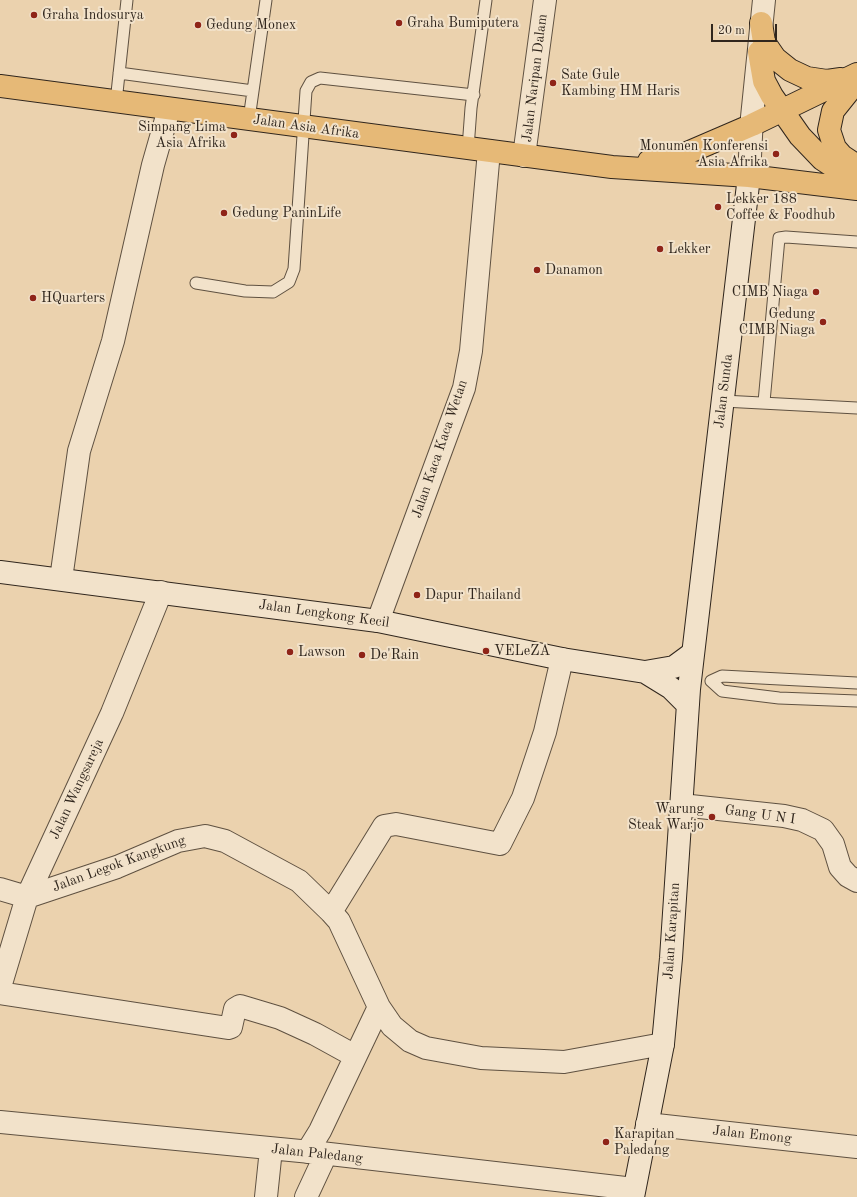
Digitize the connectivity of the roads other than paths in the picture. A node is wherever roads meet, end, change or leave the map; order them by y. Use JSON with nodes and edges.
{"nodes":[{"id":1,"x":126,"y":0,"type":"edge"},
{"id":2,"x":266,"y":0,"type":"edge"},
{"id":3,"x":486,"y":0,"type":"edge"},
{"id":4,"x":545,"y":0,"type":"edge"},
{"id":5,"x":764,"y":0,"type":"edge"},
{"id":6,"x":761,"y":23,"type":"junction"},
{"id":7,"x":759,"y":52,"type":"junction"},
{"id":8,"x":119,"y":72,"type":"junction"},
{"id":9,"x":857,"y":74,"type":"edge"},
{"id":10,"x":857,"y":81,"type":"edge"},
{"id":11,"x":0,"y":86,"type":"edge"},
{"id":12,"x":253,"y":91,"type":"junction"},
{"id":13,"x":474,"y":95,"type":"junction"},
{"id":14,"x":116,"y":102,"type":"junction"},
{"id":15,"x":169,"y":109,"type":"junction"},
{"id":16,"x":782,"y":110,"type":"junction"},
{"id":17,"x":249,"y":119,"type":"junction"},
{"id":18,"x":752,"y":125,"type":"junction"},
{"id":19,"x":303,"y":127,"type":"junction"},
{"id":20,"x":479,"y":150,"type":"junction"},
{"id":21,"x":524,"y":156,"type":"junction"},
{"id":22,"x":857,"y":166,"type":"edge"},
{"id":23,"x":612,"y":167,"type":"junction"},
{"id":24,"x":749,"y":176,"type":"junction"},
{"id":25,"x":857,"y":182,"type":"edge"},
{"id":26,"x":857,"y":189,"type":"edge"},
{"id":27,"x":857,"y":242,"type":"edge"},
{"id":28,"x":196,"y":284,"type":"dead end"},
{"id":29,"x":722,"y":402,"type":"junction"},
{"id":30,"x":764,"y":402,"type":"junction"},
{"id":31,"x":857,"y":408,"type":"edge"},
{"id":32,"x":0,"y":572,"type":"edge"},
{"id":33,"x":61,"y":579,"type":"junction"},
{"id":34,"x":161,"y":592,"type":"junction"},
{"id":35,"x":378,"y":621,"type":"junction"},
{"id":36,"x":562,"y":659,"type":"junction"},
{"id":37,"x":696,"y":669,"type":"junction"},
{"id":38,"x":645,"y":672,"type":"junction"},
{"id":39,"x":857,"y":682,"type":"edge"},
{"id":40,"x":857,"y":701,"type":"edge"},
{"id":41,"x":688,"y":705,"type":"junction"},
{"id":42,"x":681,"y":805,"type":"junction"},
{"id":43,"x":857,"y":881,"type":"edge"},
{"id":44,"x":0,"y":889,"type":"edge"},
{"id":45,"x":27,"y":897,"type":"junction"},
{"id":46,"x":331,"y":912,"type":"junction"},
{"id":47,"x":0,"y":988,"type":"edge"},
{"id":48,"x":0,"y":993,"type":"edge"},
{"id":49,"x":379,"y":1007,"type":"junction"},
{"id":50,"x":663,"y":1044,"type":"junction"},
{"id":51,"x":355,"y":1056,"type":"junction"},
{"id":52,"x":0,"y":1122,"type":"edge"},
{"id":53,"x":647,"y":1124,"type":"junction"},
{"id":54,"x":857,"y":1147,"type":"edge"},
{"id":55,"x":271,"y":1149,"type":"junction"},
{"id":56,"x":316,"y":1153,"type":"junction"},
{"id":57,"x":634,"y":1193,"type":"edge"},
{"id":58,"x":266,"y":1197,"type":"edge"},
{"id":59,"x":306,"y":1197,"type":"edge"}],
"edges":[{"from":1,"to":8,"type":"lane"},
{"from":2,"to":12,"type":"lane"},
{"from":3,"to":13,"type":"lane"},
{"from":4,"to":21,"type":"street","name":"Jalan Naripan Dalam"},
{"from":5,"to":6,"type":"street","name":"Jalan Sunda"},
{"from":6,"to":7,"type":"street","name":"Jalan Sunda"},
{"from":6,"to":9,"type":"main road"},
{"from":7,"to":16,"type":"main road"},
{"from":7,"to":18,"type":"street","name":"Jalan Sunda"},
{"from":8,"to":12,"type":"lane"},
{"from":8,"to":14,"type":"lane"},
{"from":9,"to":16,"type":"main road"},
{"from":10,"to":22,"type":"main road"},
{"from":11,"to":14,"type":"main road","name":"Jalan Asia Afrika"},
{"from":12,"to":17,"type":"lane"},
{"from":13,"to":19,"type":"lane"},
{"from":13,"to":20,"type":"lane"},
{"from":14,"to":15,"type":"main road","name":"Jalan Asia Afrika"},
{"from":15,"to":17,"type":"main road","name":"Jalan Asia Afrika"},
{"from":15,"to":33,"type":"street"},
{"from":16,"to":18,"type":"main road"},
{"from":16,"to":25,"type":"main road"},
{"from":17,"to":19,"type":"main road","name":"Jalan Asia Afrika"},
{"from":18,"to":23,"type":"main road"},
{"from":18,"to":24,"type":"street","name":"Jalan Sunda"},
{"from":19,"to":20,"type":"main road","name":"Jalan Asia Afrika"},
{"from":19,"to":28,"type":"lane"},
{"from":20,"to":21,"type":"main road","name":"Jalan Asia Afrika"},
{"from":20,"to":35,"type":"street","name":"Jalan Kaca Kaca Wetan"},
{"from":21,"to":23,"type":"main road","name":"Jalan Asia Afrika"},
{"from":23,"to":24,"type":"main road"},
{"from":24,"to":26,"type":"main road"},
{"from":24,"to":29,"type":"street","name":"Jalan Sunda"},
{"from":27,"to":30,"type":"lane"},
{"from":29,"to":30,"type":"lane"},
{"from":29,"to":37,"type":"street","name":"Jalan Sunda"},
{"from":30,"to":31,"type":"lane"},
{"from":32,"to":33,"type":"street","name":"Jalan Lengkong Kecil"},
{"from":33,"to":34,"type":"street","name":"Jalan Lengkong Kecil"},
{"from":34,"to":35,"type":"street","name":"Jalan Lengkong Kecil"},
{"from":34,"to":45,"type":"street","name":"Jalan Wangsareja"},
{"from":35,"to":36,"type":"street","name":"Jalan Lengkong Kecil"},
{"from":36,"to":38,"type":"street","name":"Jalan Lengkong Kecil"},
{"from":36,"to":46,"type":"street"},
{"from":37,"to":38,"type":"street","name":"Jalan Lengkong Kecil"},
{"from":37,"to":39,"type":"lane"},
{"from":37,"to":40,"type":"lane"},
{"from":37,"to":41,"type":"street","name":"Jalan Karapitan"},
{"from":38,"to":41,"type":"street","name":"Jalan Lengkong Kecil"},
{"from":41,"to":42,"type":"street","name":"Jalan Karapitan"},
{"from":42,"to":43,"type":"street","name":"Gang U N I"},
{"from":42,"to":50,"type":"street","name":"Jalan Karapitan"},
{"from":44,"to":45,"type":"street"},
{"from":45,"to":46,"type":"street","name":"Jalan Legok Kangkung"},
{"from":45,"to":47,"type":"street","name":"Jalan Wangsareja"},
{"from":46,"to":49,"type":"street","name":"Jalan Legok Kangkung"},
{"from":48,"to":51,"type":"street"},
{"from":49,"to":50,"type":"street","name":"Jalan Legok Kangkung"},
{"from":49,"to":51,"type":"street"},
{"from":50,"to":53,"type":"street","name":"Jalan Karapitan"},
{"from":51,"to":56,"type":"street"},
{"from":52,"to":55,"type":"street","name":"Jalan Paledang"},
{"from":53,"to":54,"type":"street","name":"Jalan Emong"},
{"from":53,"to":57,"type":"street","name":"Jalan Karapitan"},
{"from":55,"to":56,"type":"street","name":"Jalan Paledang"},
{"from":55,"to":58,"type":"street"},
{"from":56,"to":57,"type":"street","name":"Jalan Paledang"},
{"from":56,"to":59,"type":"street"}]}
